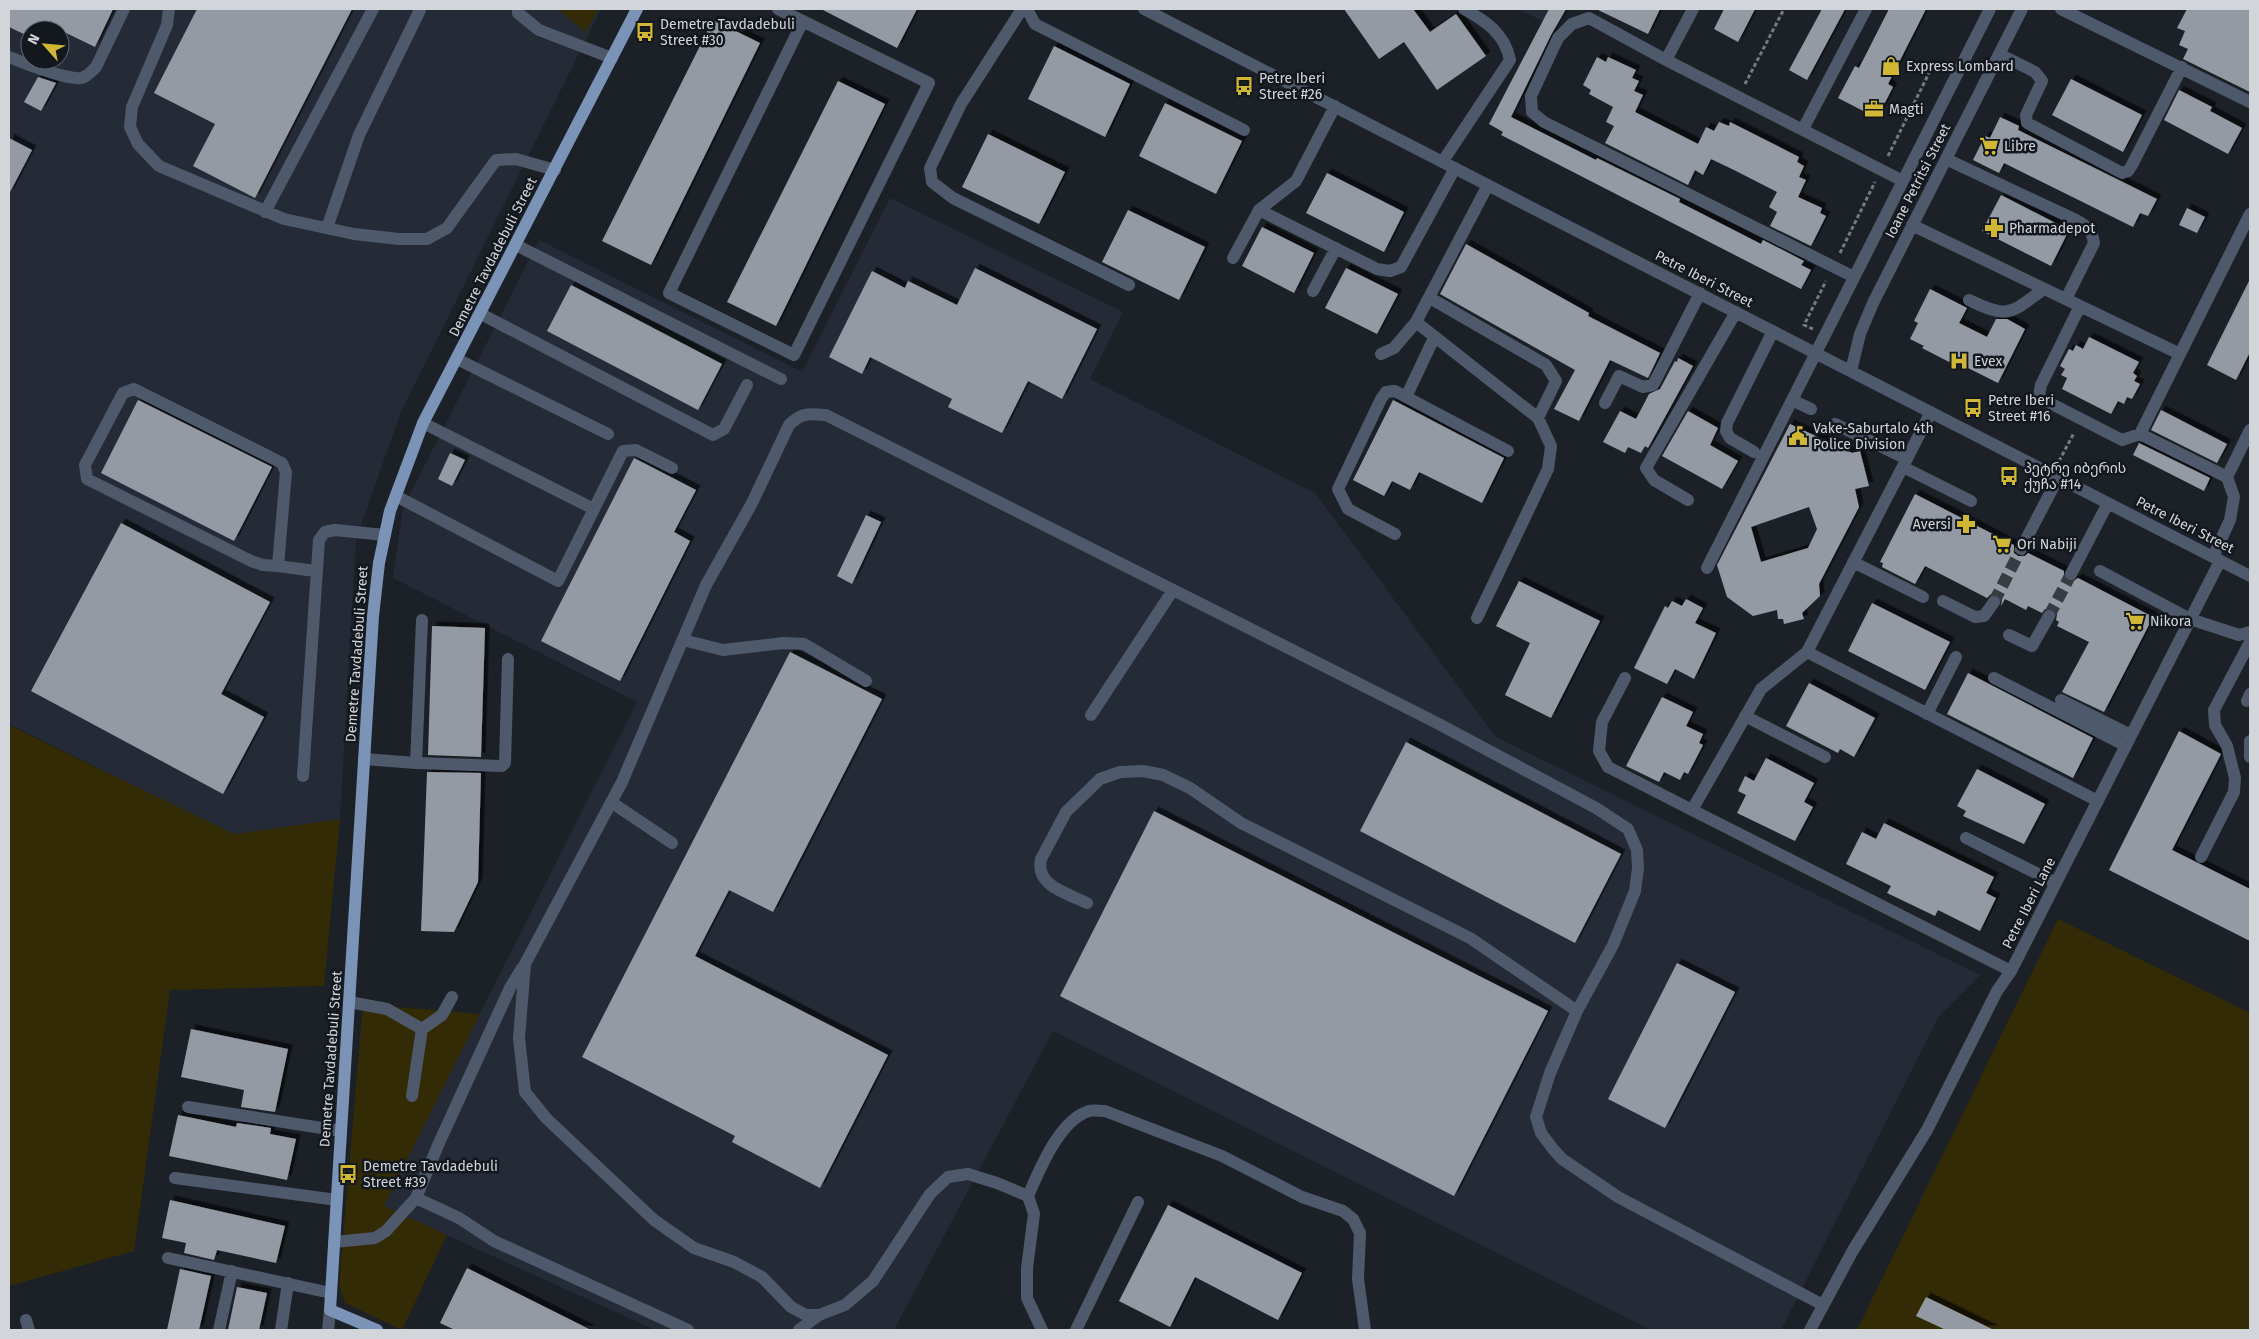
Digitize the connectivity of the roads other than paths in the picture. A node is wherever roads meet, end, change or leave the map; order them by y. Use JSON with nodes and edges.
{"nodes":[{"id":1,"x":124,"y":9,"type":"edge"},
{"id":2,"x":169,"y":9,"type":"edge"},
{"id":3,"x":373,"y":9,"type":"edge"},
{"id":4,"x":518,"y":9,"type":"edge"},
{"id":5,"x":637,"y":9,"type":"edge"},
{"id":6,"x":778,"y":9,"type":"edge"},
{"id":7,"x":1022,"y":9,"type":"edge"},
{"id":8,"x":1026,"y":9,"type":"edge"},
{"id":9,"x":1464,"y":9,"type":"edge"},
{"id":10,"x":1693,"y":9,"type":"edge"},
{"id":11,"x":1866,"y":9,"type":"edge"},
{"id":12,"x":1990,"y":9,"type":"edge"},
{"id":13,"x":2022,"y":9,"type":"edge"},
{"id":14,"x":2061,"y":9,"type":"edge"},
{"id":15,"x":420,"y":10,"type":"dead end"},
{"id":16,"x":1148,"y":10,"type":"edge"},
{"id":17,"x":803,"y":21,"type":"junction"},
{"id":18,"x":1999,"y":54,"type":"junction"},
{"id":19,"x":9,"y":57,"type":"edge"},
{"id":20,"x":612,"y":58,"type":"junction"},
{"id":21,"x":1666,"y":60,"type":"junction"},
{"id":22,"x":2182,"y":68,"type":"junction"},
{"id":23,"x":2250,"y":102,"type":"edge"},
{"id":24,"x":1335,"y":106,"type":"junction"},
{"id":25,"x":1803,"y":129,"type":"junction"},
{"id":26,"x":1244,"y":130,"type":"dead end"},
{"id":27,"x":1946,"y":159,"type":"junction"},
{"id":28,"x":1443,"y":162,"type":"junction"},
{"id":29,"x":1455,"y":168,"type":"junction"},
{"id":30,"x":555,"y":170,"type":"junction"},
{"id":31,"x":1903,"y":181,"type":"junction"},
{"id":32,"x":1488,"y":185,"type":"junction"},
{"id":33,"x":1259,"y":210,"type":"junction"},
{"id":34,"x":265,"y":212,"type":"junction"},
{"id":35,"x":2250,"y":214,"type":"edge"},
{"id":36,"x":1912,"y":224,"type":"junction"},
{"id":37,"x":326,"y":228,"type":"junction"},
{"id":38,"x":516,"y":245,"type":"junction"},
{"id":39,"x":1336,"y":248,"type":"junction"},
{"id":40,"x":1233,"y":258,"type":"dead end"},
{"id":41,"x":1854,"y":278,"type":"junction"},
{"id":42,"x":1129,"y":285,"type":"dead end"},
{"id":43,"x":2044,"y":288,"type":"junction"},
{"id":44,"x":1313,"y":291,"type":"dead end"},
{"id":45,"x":1700,"y":293,"type":"junction"},
{"id":46,"x":1430,"y":298,"type":"junction"},
{"id":47,"x":2066,"y":299,"type":"junction"},
{"id":48,"x":1968,"y":300,"type":"dead end"},
{"id":49,"x":2080,"y":306,"type":"junction"},
{"id":50,"x":1736,"y":312,"type":"junction"},
{"id":51,"x":481,"y":314,"type":"junction"},
{"id":52,"x":1416,"y":322,"type":"junction"},
{"id":53,"x":1773,"y":331,"type":"junction"},
{"id":54,"x":1434,"y":338,"type":"junction"},
{"id":55,"x":1815,"y":353,"type":"junction"},
{"id":56,"x":1382,"y":354,"type":"dead end"},
{"id":57,"x":2180,"y":354,"type":"junction"},
{"id":58,"x":457,"y":359,"type":"junction"},
{"id":59,"x":1851,"y":371,"type":"junction"},
{"id":60,"x":781,"y":379,"type":"dead end"},
{"id":61,"x":747,"y":385,"type":"dead end"},
{"id":62,"x":1406,"y":397,"type":"junction"},
{"id":63,"x":1792,"y":400,"type":"junction"},
{"id":64,"x":1605,"y":403,"type":"dead end"},
{"id":65,"x":1811,"y":409,"type":"dead end"},
{"id":66,"x":1931,"y":412,"type":"junction"},
{"id":67,"x":1538,"y":418,"type":"junction"},
{"id":68,"x":423,"y":423,"type":"junction"},
{"id":69,"x":1835,"y":424,"type":"dead end"},
{"id":70,"x":608,"y":434,"type":"dead end"},
{"id":71,"x":2140,"y":434,"type":"junction"},
{"id":72,"x":2249,"y":434,"type":"edge"},
{"id":73,"x":1508,"y":450,"type":"dead end"},
{"id":74,"x":1754,"y":452,"type":"dead end"},
{"id":75,"x":2245,"y":452,"type":"edge"},
{"id":76,"x":1905,"y":463,"type":"junction"},
{"id":77,"x":672,"y":468,"type":"dead end"},
{"id":78,"x":2227,"y":477,"type":"junction"},
{"id":79,"x":2058,"y":478,"type":"junction"},
{"id":80,"x":396,"y":496,"type":"junction"},
{"id":81,"x":1688,"y":500,"type":"dead end"},
{"id":82,"x":1971,"y":501,"type":"dead end"},
{"id":83,"x":2108,"y":503,"type":"junction"},
{"id":84,"x":594,"y":509,"type":"junction"},
{"id":85,"x":1395,"y":534,"type":"dead end"},
{"id":86,"x":385,"y":536,"type":"junction"},
{"id":87,"x":2021,"y":549,"type":"tunnel mouth"},
{"id":88,"x":2216,"y":559,"type":"junction"},
{"id":89,"x":1853,"y":562,"type":"junction"},
{"id":90,"x":278,"y":566,"type":"junction"},
{"id":91,"x":1707,"y":568,"type":"dead end"},
{"id":92,"x":315,"y":571,"type":"junction"},
{"id":93,"x":2100,"y":571,"type":"dead end"},
{"id":94,"x":2070,"y":574,"type":"tunnel mouth"},
{"id":95,"x":2250,"y":576,"type":"edge"},
{"id":96,"x":1173,"y":590,"type":"junction"},
{"id":97,"x":1923,"y":597,"type":"dead end"},
{"id":98,"x":1943,"y":601,"type":"dead end"},
{"id":99,"x":1994,"y":602,"type":"tunnel mouth"},
{"id":100,"x":2049,"y":616,"type":"tunnel mouth"},
{"id":101,"x":1477,"y":618,"type":"dead end"},
{"id":102,"x":2190,"y":619,"type":"junction"},
{"id":103,"x":422,"y":620,"type":"dead end"},
{"id":104,"x":2250,"y":632,"type":"edge"},
{"id":105,"x":2009,"y":635,"type":"dead end"},
{"id":106,"x":683,"y":640,"type":"junction"},
{"id":107,"x":2250,"y":642,"type":"edge"},
{"id":108,"x":1807,"y":652,"type":"junction"},
{"id":109,"x":1956,"y":657,"type":"dead end"},
{"id":110,"x":508,"y":659,"type":"dead end"},
{"id":111,"x":1625,"y":678,"type":"dead end"},
{"id":112,"x":1994,"y":678,"type":"dead end"},
{"id":113,"x":866,"y":681,"type":"dead end"},
{"id":114,"x":2061,"y":700,"type":"dead end"},
{"id":115,"x":1927,"y":714,"type":"junction"},
{"id":116,"x":1091,"y":715,"type":"dead end"},
{"id":117,"x":1746,"y":716,"type":"junction"},
{"id":118,"x":2128,"y":740,"type":"junction"},
{"id":119,"x":2250,"y":741,"type":"edge"},
{"id":120,"x":2250,"y":757,"type":"edge"},
{"id":121,"x":1825,"y":758,"type":"dead end"},
{"id":122,"x":364,"y":759,"type":"junction"},
{"id":123,"x":416,"y":763,"type":"junction"},
{"id":124,"x":303,"y":776,"type":"dead end"},
{"id":125,"x":2098,"y":801,"type":"junction"},
{"id":126,"x":611,"y":802,"type":"junction"},
{"id":127,"x":1692,"y":810,"type":"junction"},
{"id":128,"x":1966,"y":838,"type":"dead end"},
{"id":129,"x":672,"y":843,"type":"dead end"},
{"id":130,"x":2201,"y":857,"type":"dead end"},
{"id":131,"x":2056,"y":883,"type":"junction"},
{"id":132,"x":1087,"y":903,"type":"dead end"},
{"id":133,"x":525,"y":964,"type":"junction"},
{"id":134,"x":2010,"y":971,"type":"junction"},
{"id":135,"x":452,"y":997,"type":"dead end"},
{"id":136,"x":349,"y":1002,"type":"junction"},
{"id":137,"x":1577,"y":1011,"type":"junction"},
{"id":138,"x":422,"y":1029,"type":"junction"},
{"id":139,"x":412,"y":1096,"type":"dead end"},
{"id":140,"x":188,"y":1107,"type":"dead end"},
{"id":141,"x":341,"y":1131,"type":"junction"},
{"id":142,"x":175,"y":1178,"type":"dead end"},
{"id":143,"x":1028,"y":1196,"type":"junction"},
{"id":144,"x":416,"y":1198,"type":"junction"},
{"id":145,"x":337,"y":1200,"type":"junction"},
{"id":146,"x":1138,"y":1202,"type":"dead end"},
{"id":147,"x":334,"y":1242,"type":"junction"},
{"id":148,"x":168,"y":1258,"type":"dead end"},
{"id":149,"x":232,"y":1271,"type":"junction"},
{"id":150,"x":288,"y":1283,"type":"junction"},
{"id":151,"x":331,"y":1292,"type":"junction"},
{"id":152,"x":1823,"y":1305,"type":"junction"},
{"id":153,"x":330,"y":1310,"type":"junction"},
{"id":154,"x":819,"y":1315,"type":"junction"},
{"id":155,"x":219,"y":1330,"type":"edge"},
{"id":156,"x":280,"y":1330,"type":"edge"},
{"id":157,"x":328,"y":1330,"type":"edge"},
{"id":158,"x":377,"y":1330,"type":"edge"},
{"id":159,"x":688,"y":1330,"type":"edge"},
{"id":160,"x":799,"y":1330,"type":"edge"},
{"id":161,"x":1042,"y":1330,"type":"edge"},
{"id":162,"x":1076,"y":1330,"type":"edge"},
{"id":163,"x":1365,"y":1330,"type":"edge"},
{"id":164,"x":1810,"y":1330,"type":"edge"}],
"edges":[{"from":1,"to":19,"type":"street"},
{"from":2,"to":34,"type":"street"},
{"from":3,"to":34,"type":"street"},
{"from":4,"to":20,"type":"street"},
{"from":5,"to":20,"type":"main road","name":"Demetre Tavdadebuli Street"},
{"from":6,"to":17,"type":"street"},
{"from":7,"to":42,"type":"street"},
{"from":8,"to":26,"type":"street"},
{"from":9,"to":28,"type":"street"},
{"from":10,"to":21,"type":"street"},
{"from":11,"to":25,"type":"street"},
{"from":12,"to":31,"type":"street","name":"Ioane Petritsi Street"},
{"from":13,"to":18,"type":"street","name":"Ioane Petritsi Street"},
{"from":14,"to":22,"type":"street"},
{"from":15,"to":37,"type":"street"},
{"from":16,"to":24,"type":"street","name":"Petre Iberi Street"},
{"from":17,"to":17,"type":"street"},
{"from":18,"to":22,"type":"street"},
{"from":18,"to":27,"type":"street","name":"Ioane Petritsi Street"},
{"from":20,"to":30,"type":"main road","name":"Demetre Tavdadebuli Street"},
{"from":21,"to":25,"type":"street"},
{"from":21,"to":41,"type":"street"},
{"from":22,"to":23,"type":"street"},
{"from":24,"to":28,"type":"street","name":"Petre Iberi Street"},
{"from":24,"to":33,"type":"street"},
{"from":25,"to":31,"type":"street"},
{"from":27,"to":36,"type":"street","name":"Ioane Petritsi Street"},
{"from":27,"to":47,"type":"street"},
{"from":28,"to":29,"type":"street","name":"Petre Iberi Street"},
{"from":29,"to":32,"type":"street","name":"Petre Iberi Street"},
{"from":29,"to":39,"type":"street"},
{"from":30,"to":37,"type":"street"},
{"from":30,"to":38,"type":"main road","name":"Demetre Tavdadebuli Street"},
{"from":31,"to":41,"type":"street","name":"Ioane Petritsi Street"},
{"from":32,"to":45,"type":"street","name":"Petre Iberi Street"},
{"from":32,"to":46,"type":"street"},
{"from":33,"to":39,"type":"street"},
{"from":33,"to":40,"type":"street"},
{"from":34,"to":37,"type":"street"},
{"from":35,"to":57,"type":"street"},
{"from":36,"to":43,"type":"street"},
{"from":36,"to":59,"type":"street","name":"Ioane Petritsi Street"},
{"from":38,"to":51,"type":"main road","name":"Demetre Tavdadebuli Street"},
{"from":38,"to":60,"type":"street"},
{"from":39,"to":44,"type":"street"},
{"from":41,"to":55,"type":"street","name":"Ioane Petritsi Street"},
{"from":43,"to":47,"type":"street"},
{"from":43,"to":48,"type":"street"},
{"from":45,"to":50,"type":"street","name":"Petre Iberi Street"},
{"from":45,"to":64,"type":"street"},
{"from":46,"to":52,"type":"street"},
{"from":46,"to":67,"type":"street"},
{"from":47,"to":49,"type":"street"},
{"from":49,"to":57,"type":"street"},
{"from":49,"to":71,"type":"street"},
{"from":50,"to":53,"type":"street","name":"Petre Iberi Street"},
{"from":50,"to":81,"type":"street"},
{"from":51,"to":58,"type":"main road","name":"Demetre Tavdadebuli Street"},
{"from":51,"to":61,"type":"street"},
{"from":52,"to":54,"type":"street"},
{"from":52,"to":56,"type":"street"},
{"from":53,"to":55,"type":"street","name":"Petre Iberi Street"},
{"from":53,"to":74,"type":"street"},
{"from":54,"to":62,"type":"street"},
{"from":54,"to":67,"type":"street"},
{"from":55,"to":59,"type":"street","name":"Petre Iberi Street"},
{"from":55,"to":63,"type":"street","name":"Ioane Petritsi Street"},
{"from":57,"to":71,"type":"street"},
{"from":58,"to":68,"type":"main road","name":"Demetre Tavdadebuli Street"},
{"from":58,"to":70,"type":"street"},
{"from":59,"to":66,"type":"street","name":"Petre Iberi Street"},
{"from":62,"to":73,"type":"street"},
{"from":62,"to":85,"type":"street"},
{"from":63,"to":65,"type":"street"},
{"from":63,"to":91,"type":"street","name":"Ioane Petritsi Street"},
{"from":66,"to":76,"type":"street"},
{"from":66,"to":79,"type":"street","name":"Petre Iberi Street"},
{"from":67,"to":101,"type":"street"},
{"from":68,"to":80,"type":"main road","name":"Demetre Tavdadebuli Street"},
{"from":68,"to":84,"type":"street"},
{"from":69,"to":76,"type":"street"},
{"from":71,"to":78,"type":"street"},
{"from":72,"to":75,"type":"street"},
{"from":75,"to":78,"type":"street"},
{"from":76,"to":82,"type":"street"},
{"from":76,"to":89,"type":"street"},
{"from":77,"to":84,"type":"street"},
{"from":78,"to":88,"type":"street","name":"Petre Iberi Lane"},
{"from":79,"to":83,"type":"street","name":"Petre Iberi Street"},
{"from":79,"to":87,"type":"street"},
{"from":80,"to":84,"type":"street"},
{"from":80,"to":86,"type":"main road","name":"Demetre Tavdadebuli Street"},
{"from":83,"to":88,"type":"street","name":"Petre Iberi Street"},
{"from":83,"to":94,"type":"street"},
{"from":86,"to":92,"type":"street"},
{"from":86,"to":122,"type":"main road","name":"Demetre Tavdadebuli Street"},
{"from":88,"to":95,"type":"street","name":"Petre Iberi Street"},
{"from":88,"to":102,"type":"street","name":"Petre Iberi Lane"},
{"from":89,"to":97,"type":"street"},
{"from":89,"to":108,"type":"street"},
{"from":90,"to":90,"type":"street"},
{"from":90,"to":92,"type":"street"},
{"from":92,"to":124,"type":"street"},
{"from":93,"to":102,"type":"street"},
{"from":96,"to":106,"type":"street"},
{"from":96,"to":116,"type":"street"},
{"from":96,"to":137,"type":"street"},
{"from":98,"to":99,"type":"street"},
{"from":100,"to":105,"type":"street"},
{"from":102,"to":104,"type":"street"},
{"from":102,"to":118,"type":"street","name":"Petre Iberi Lane"},
{"from":103,"to":123,"type":"street"},
{"from":106,"to":113,"type":"street"},
{"from":106,"to":126,"type":"street"},
{"from":107,"to":130,"type":"street"},
{"from":108,"to":115,"type":"street"},
{"from":108,"to":117,"type":"street"},
{"from":109,"to":115,"type":"street"},
{"from":110,"to":123,"type":"street"},
{"from":111,"to":127,"type":"street"},
{"from":112,"to":118,"type":"street"},
{"from":114,"to":118,"type":"street"},
{"from":115,"to":125,"type":"street"},
{"from":117,"to":121,"type":"street"},
{"from":117,"to":127,"type":"street"},
{"from":118,"to":125,"type":"street","name":"Petre Iberi Lane"},
{"from":119,"to":120,"type":"street"},
{"from":122,"to":123,"type":"street"},
{"from":122,"to":136,"type":"main road","name":"Demetre Tavdadebuli Street"},
{"from":125,"to":131,"type":"street","name":"Petre Iberi Lane"},
{"from":126,"to":129,"type":"street"},
{"from":126,"to":133,"type":"street"},
{"from":127,"to":134,"type":"street"},
{"from":128,"to":131,"type":"street"},
{"from":131,"to":134,"type":"street","name":"Petre Iberi Lane"},
{"from":132,"to":137,"type":"street"},
{"from":133,"to":144,"type":"street"},
{"from":133,"to":154,"type":"street"},
{"from":134,"to":152,"type":"street","name":"Petre Iberi Lane"},
{"from":135,"to":138,"type":"street"},
{"from":136,"to":138,"type":"street"},
{"from":136,"to":141,"type":"main road","name":"Demetre Tavdadebuli Street"},
{"from":137,"to":152,"type":"street"},
{"from":138,"to":139,"type":"street"},
{"from":140,"to":141,"type":"street"},
{"from":141,"to":145,"type":"main road","name":"Demetre Tavdadebuli Street"},
{"from":142,"to":145,"type":"street"},
{"from":143,"to":154,"type":"street"},
{"from":143,"to":161,"type":"street"},
{"from":143,"to":163,"type":"street"},
{"from":144,"to":147,"type":"street"},
{"from":144,"to":159,"type":"street"},
{"from":145,"to":147,"type":"main road","name":"Demetre Tavdadebuli Street"},
{"from":146,"to":162,"type":"street"},
{"from":147,"to":151,"type":"main road","name":"Demetre Tavdadebuli Street"},
{"from":148,"to":149,"type":"street"},
{"from":149,"to":150,"type":"street"},
{"from":149,"to":155,"type":"street"},
{"from":150,"to":151,"type":"street"},
{"from":150,"to":156,"type":"street"},
{"from":151,"to":153,"type":"main road","name":"Demetre Tavdadebuli Street"},
{"from":152,"to":164,"type":"street","name":"Petre Iberi Lane"},
{"from":153,"to":157,"type":"street","name":"Demetre Tavdadebuli Street"},
{"from":153,"to":158,"type":"main road"},
{"from":154,"to":160,"type":"street"}]}
